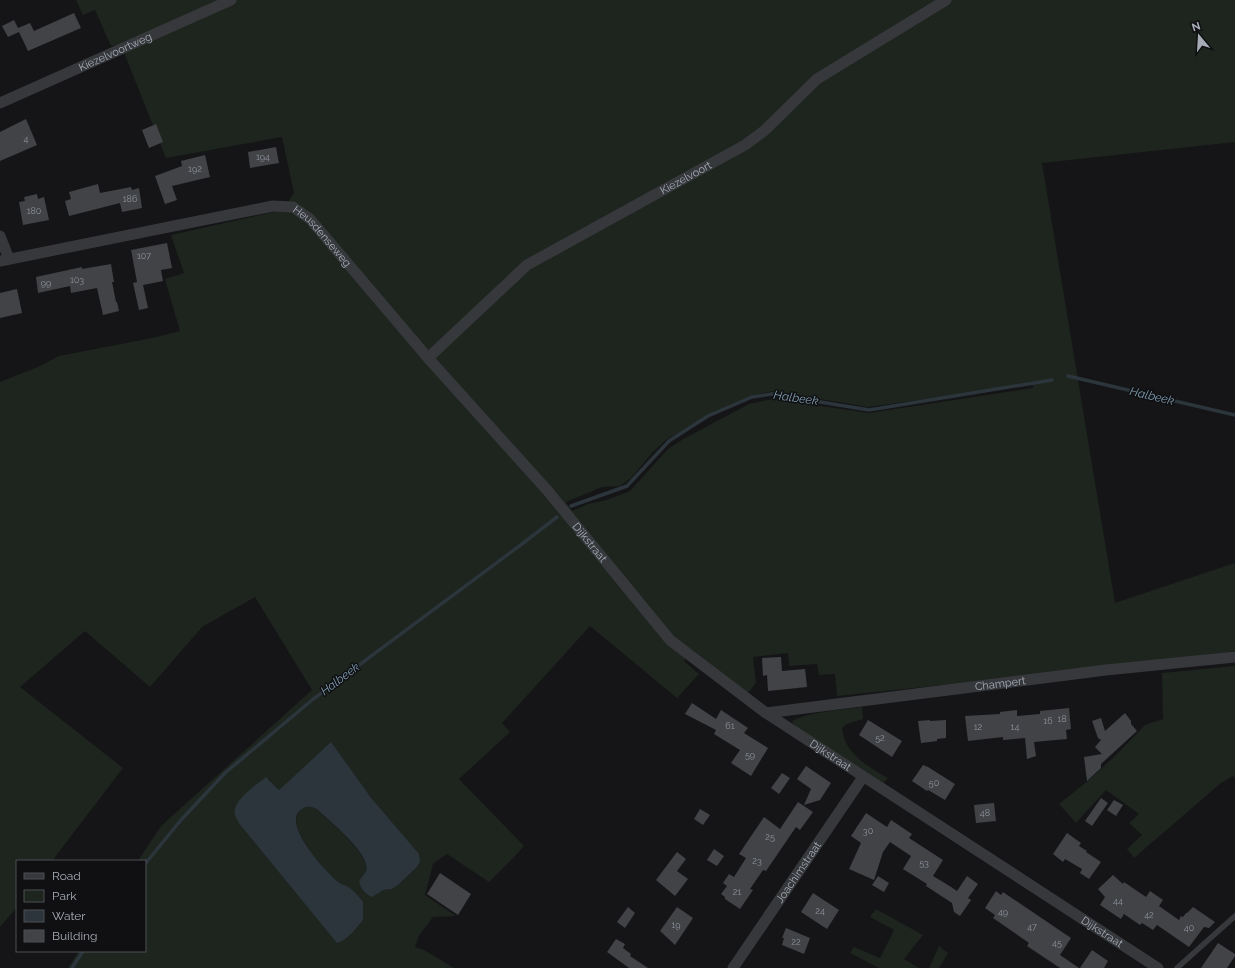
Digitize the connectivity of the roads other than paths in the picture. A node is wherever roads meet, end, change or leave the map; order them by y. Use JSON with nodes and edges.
{"nodes":[{"id":1,"x":231,"y":0,"type":"edge"},
{"id":2,"x":946,"y":0,"type":"edge"},
{"id":3,"x":0,"y":103,"type":"edge"},
{"id":4,"x":0,"y":236,"type":"edge"},
{"id":5,"x":5,"y":260,"type":"edge"},
{"id":6,"x":428,"y":358,"type":"junction"},
{"id":7,"x":547,"y":490,"type":"joint"},
{"id":8,"x":1235,"y":657,"type":"edge"},
{"id":9,"x":766,"y":714,"type":"junction"},
{"id":10,"x":863,"y":776,"type":"junction"},
{"id":11,"x":1235,"y":916,"type":"edge"},
{"id":12,"x":733,"y":968,"type":"edge"},
{"id":13,"x":1158,"y":968,"type":"edge"},
{"id":14,"x":1177,"y":968,"type":"edge"}],
"edges":[{"from":1,"to":3,"type":"street","name":"Kiezelvoortweg"},
{"from":2,"to":6,"type":"street","name":"Kiezelvoort"},
{"from":4,"to":5,"type":"street"},
{"from":5,"to":6,"type":"street","name":"Heusdenseweg"},
{"from":6,"to":7,"type":"street","name":"Heusdenseweg"},
{"from":7,"to":9,"type":"street","name":"Dijkstraat"},
{"from":8,"to":9,"type":"street","name":"Champert"},
{"from":9,"to":10,"type":"street","name":"Dijkstraat"},
{"from":10,"to":12,"type":"street","name":"Joachimstraat"},
{"from":10,"to":13,"type":"street","name":"Dijkstraat"},
{"from":11,"to":14,"type":"lane"}]}
